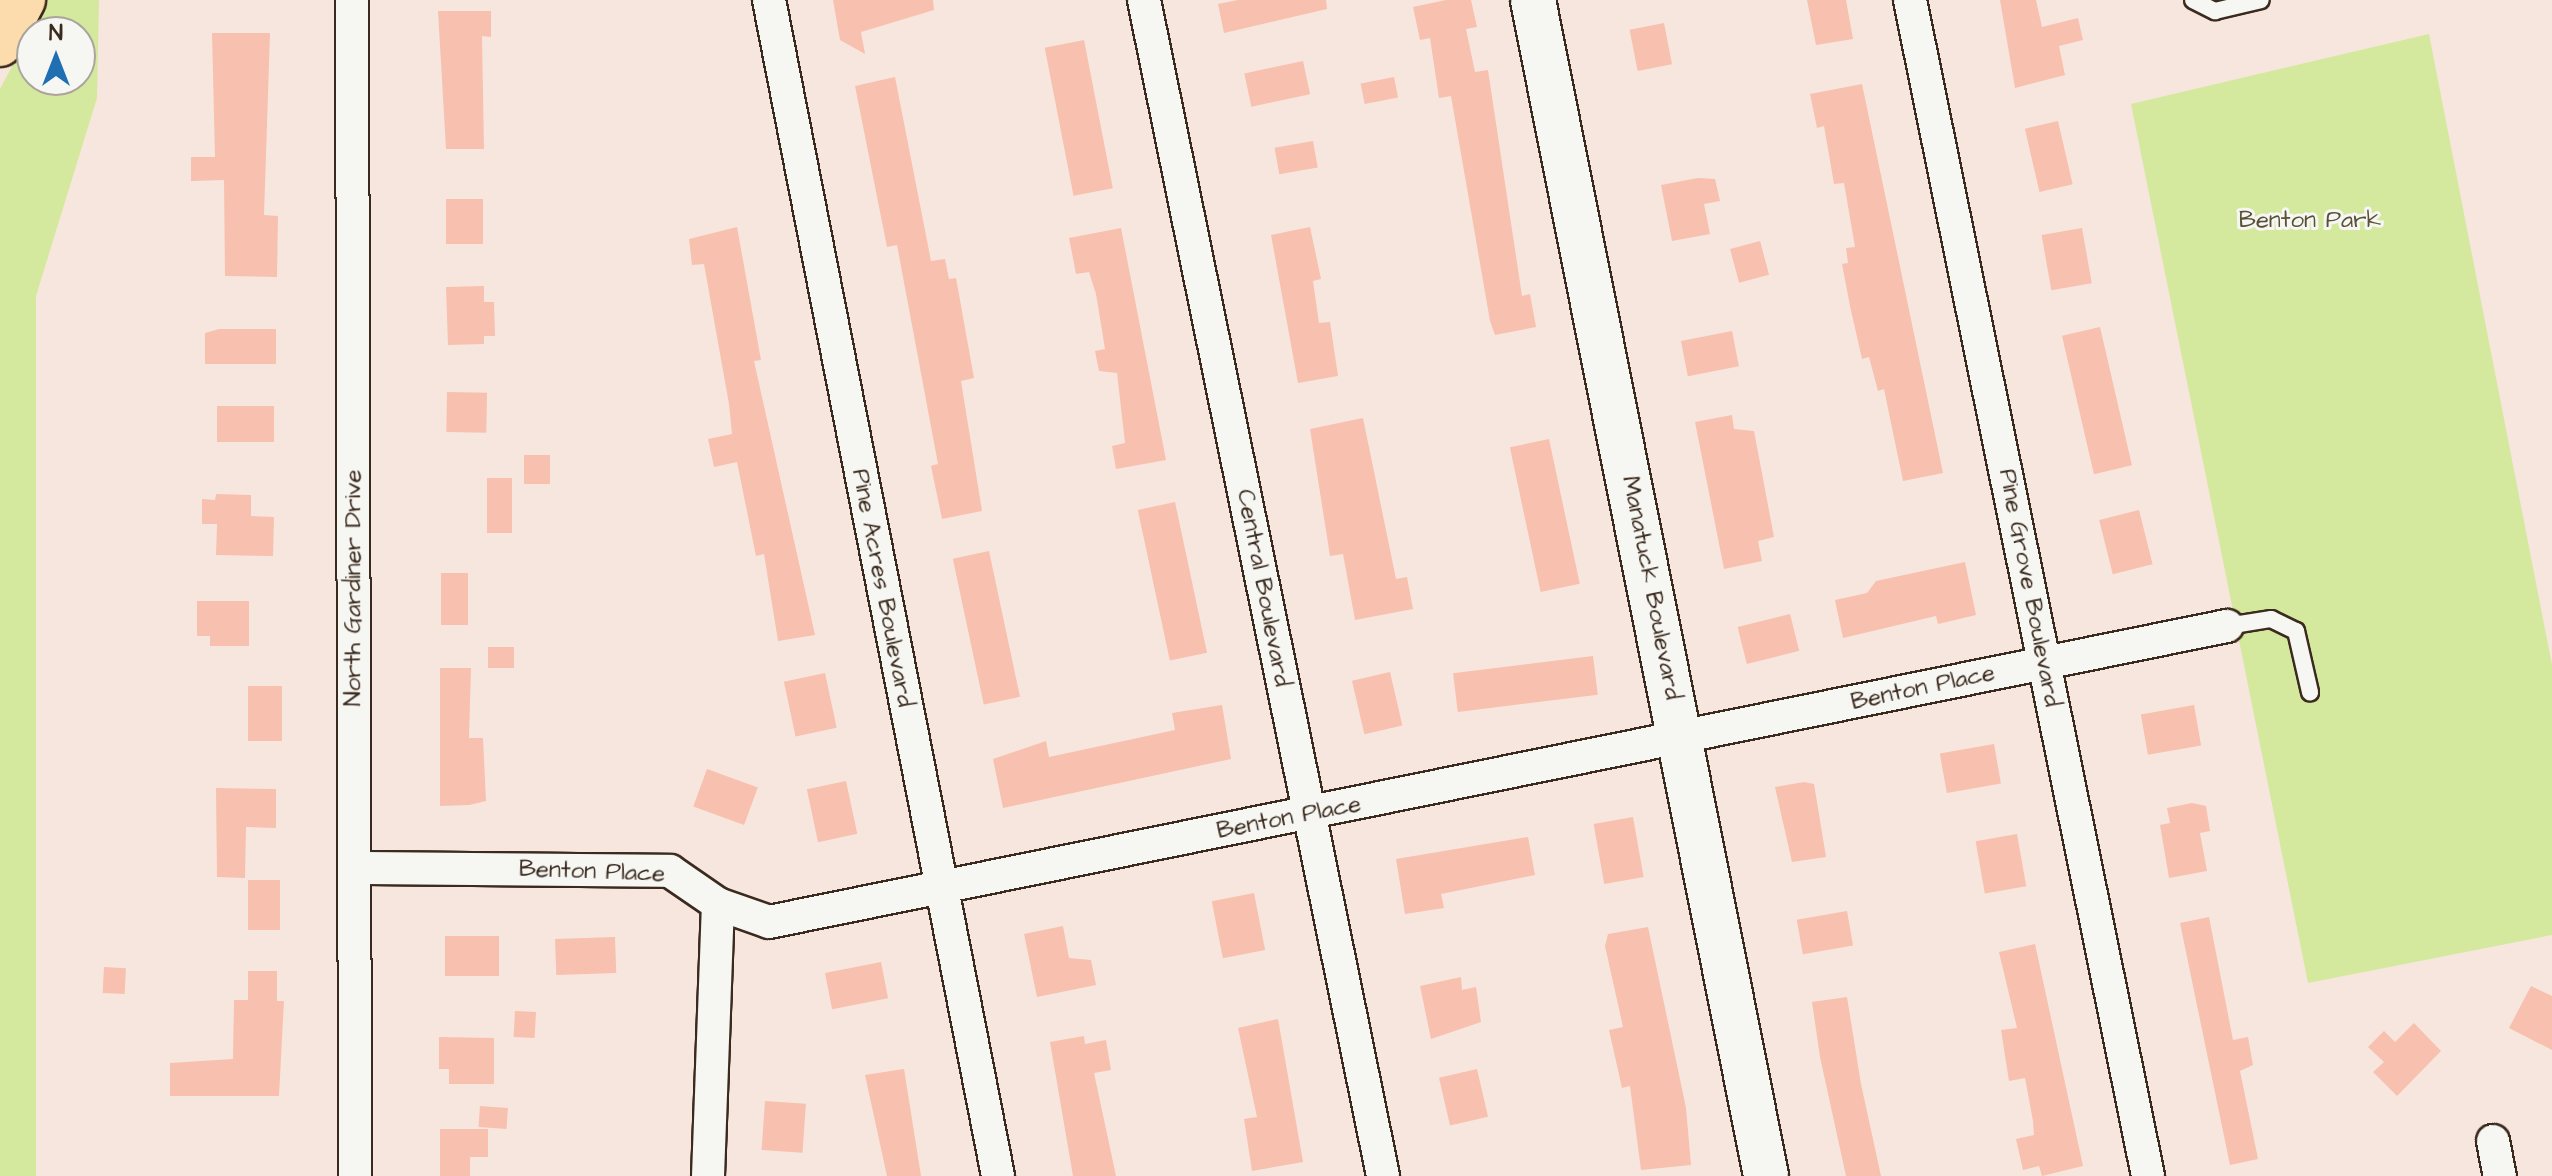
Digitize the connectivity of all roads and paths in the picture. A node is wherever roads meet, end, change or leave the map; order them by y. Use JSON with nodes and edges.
{"nodes":[{"id":1,"x":23,"y":0,"type":"edge"},
{"id":2,"x":352,"y":0,"type":"edge"},
{"id":3,"x":769,"y":0,"type":"edge"},
{"id":4,"x":1144,"y":0,"type":"edge"},
{"id":5,"x":1533,"y":0,"type":"edge"},
{"id":6,"x":1910,"y":0,"type":"edge"},
{"id":7,"x":2193,"y":0,"type":"edge"},
{"id":8,"x":2261,"y":0,"type":"edge"},
{"id":9,"x":0,"y":44,"type":"edge"},
{"id":10,"x":2227,"y":626,"type":"joint"},
{"id":11,"x":2044,"y":664,"type":"junction"},
{"id":12,"x":2310,"y":692,"type":"dead end"},
{"id":13,"x":1681,"y":738,"type":"junction"},
{"id":14,"x":1308,"y":814,"type":"junction"},
{"id":15,"x":355,"y":868,"type":"junction"},
{"id":16,"x":939,"y":887,"type":"junction"},
{"id":17,"x":718,"y":904,"type":"junction"},
{"id":18,"x":2493,"y":1141,"type":"dead end"},
{"id":19,"x":355,"y":1176,"type":"edge"},
{"id":20,"x":708,"y":1176,"type":"edge"},
{"id":21,"x":998,"y":1176,"type":"edge"},
{"id":22,"x":1383,"y":1176,"type":"edge"},
{"id":23,"x":1766,"y":1176,"type":"edge"},
{"id":24,"x":2148,"y":1176,"type":"edge"},
{"id":25,"x":2500,"y":1176,"type":"edge"}],
"edges":[{"from":1,"to":9,"type":"highway"},
{"from":2,"to":15,"type":"street","name":"North Gardiner Drive"},
{"from":3,"to":16,"type":"street","name":"Pine Acres Boulevard"},
{"from":4,"to":14,"type":"street","name":"Central Boulevard"},
{"from":5,"to":13,"type":"street","name":"Manatuck Boulevard"},
{"from":6,"to":11,"type":"street","name":"Pine Grove Boulevard"},
{"from":7,"to":8,"type":"lane"},
{"from":10,"to":11,"type":"street","name":"Benton Place"},
{"from":10,"to":12,"type":"lane"},
{"from":11,"to":13,"type":"street","name":"Benton Place"},
{"from":11,"to":24,"type":"street","name":"Pine Grove Boulevard"},
{"from":13,"to":14,"type":"street","name":"Benton Place"},
{"from":13,"to":23,"type":"street","name":"Manatuck Boulevard"},
{"from":14,"to":16,"type":"street","name":"Benton Place"},
{"from":14,"to":22,"type":"street","name":"Central Boulevard"},
{"from":15,"to":17,"type":"street","name":"Benton Place"},
{"from":15,"to":19,"type":"street","name":"North Gardiner Drive"},
{"from":16,"to":17,"type":"street","name":"Benton Place"},
{"from":16,"to":21,"type":"street","name":"Pine Acres Boulevard"},
{"from":17,"to":20,"type":"street"},
{"from":18,"to":25,"type":"street"}]}
